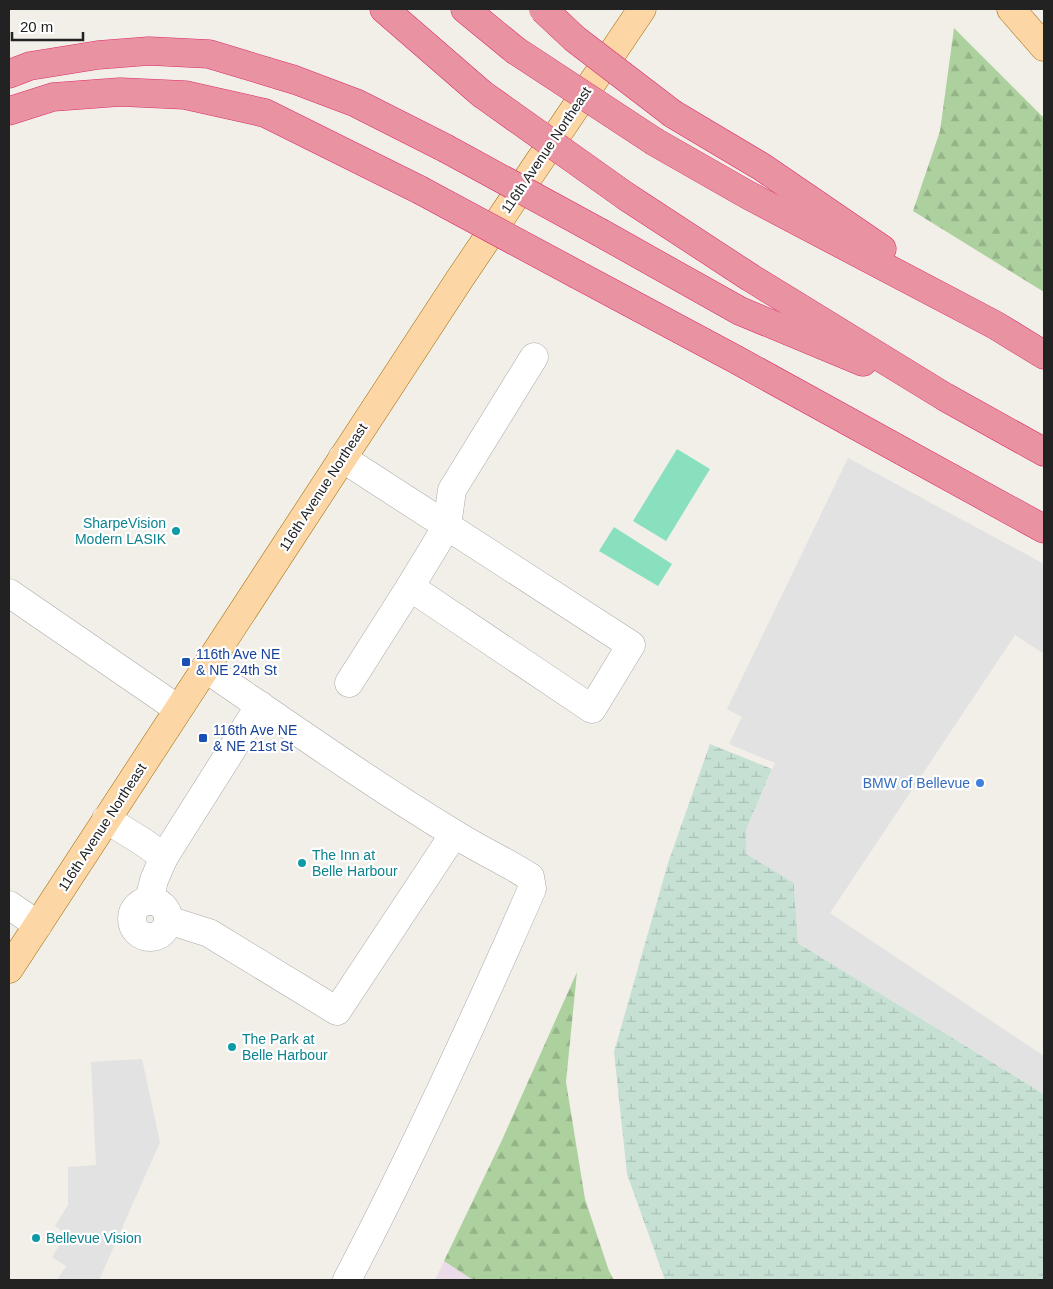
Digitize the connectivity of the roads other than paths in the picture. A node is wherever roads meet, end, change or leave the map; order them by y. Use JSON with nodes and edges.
{"nodes":[{"id":1,"x":384,"y":9,"type":"edge"},
{"id":2,"x":466,"y":9,"type":"edge"},
{"id":3,"x":543,"y":9,"type":"edge"},
{"id":4,"x":642,"y":9,"type":"edge"},
{"id":5,"x":1018,"y":17,"type":"edge"},
{"id":6,"x":1044,"y":47,"type":"edge"},
{"id":7,"x":9,"y":74,"type":"edge"},
{"id":8,"x":9,"y":111,"type":"edge"},
{"id":9,"x":995,"y":326,"type":"junction"},
{"id":10,"x":1044,"y":355,"type":"edge"},
{"id":11,"x":534,"y":357,"type":"dead end"},
{"id":12,"x":945,"y":397,"type":"junction"},
{"id":13,"x":1044,"y":452,"type":"edge"},
{"id":14,"x":342,"y":458,"type":"junction"},
{"id":15,"x":447,"y":526,"type":"junction"},
{"id":16,"x":1044,"y":529,"type":"edge"},
{"id":17,"x":410,"y":587,"type":"junction"},
{"id":18,"x":9,"y":593,"type":"edge"},
{"id":19,"x":205,"y":668,"type":"junction"},
{"id":20,"x":349,"y":683,"type":"dead end"},
{"id":21,"x":260,"y":705,"type":"junction"},
{"id":22,"x":178,"y":709,"type":"junction"},
{"id":23,"x":106,"y":819,"type":"junction"},
{"id":24,"x":454,"y":834,"type":"junction"},
{"id":25,"x":164,"y":857,"type":"junction"},
{"id":26,"x":9,"y":905,"type":"edge"},
{"id":27,"x":38,"y":925,"type":"junction"},
{"id":28,"x":9,"y":969,"type":"edge"},
{"id":29,"x":347,"y":1280,"type":"edge"}],
"edges":[{"from":1,"to":12,"type":"highway","bridge":true},
{"from":2,"to":9,"type":"highway","bridge":true},
{"from":3,"to":9,"type":"highway","bridge":true},
{"from":4,"to":14,"type":"main road","name":"116th Avenue Northeast"},
{"from":5,"to":6,"type":"main road"},
{"from":7,"to":12,"type":"highway","bridge":true},
{"from":8,"to":16,"type":"highway","bridge":true},
{"from":9,"to":10,"type":"highway"},
{"from":11,"to":15,"type":"lane"},
{"from":12,"to":13,"type":"highway"},
{"from":14,"to":15,"type":"lane"},
{"from":14,"to":19,"type":"main road","name":"116th Avenue Northeast"},
{"from":15,"to":17,"type":"lane"},
{"from":15,"to":17,"type":"lane"},
{"from":17,"to":20,"type":"lane"},
{"from":18,"to":22,"type":"lane"},
{"from":19,"to":21,"type":"lane"},
{"from":19,"to":22,"type":"main road","name":"116th Avenue Northeast"},
{"from":21,"to":24,"type":"lane"},
{"from":21,"to":25,"type":"lane"},
{"from":22,"to":23,"type":"main road","name":"116th Avenue Northeast"},
{"from":23,"to":25,"type":"lane"},
{"from":23,"to":27,"type":"main road","name":"116th Avenue Northeast"},
{"from":24,"to":25,"type":"lane"},
{"from":24,"to":29,"type":"lane"},
{"from":26,"to":27,"type":"lane"},
{"from":27,"to":28,"type":"main road","name":"116th Avenue Northeast"}]}
